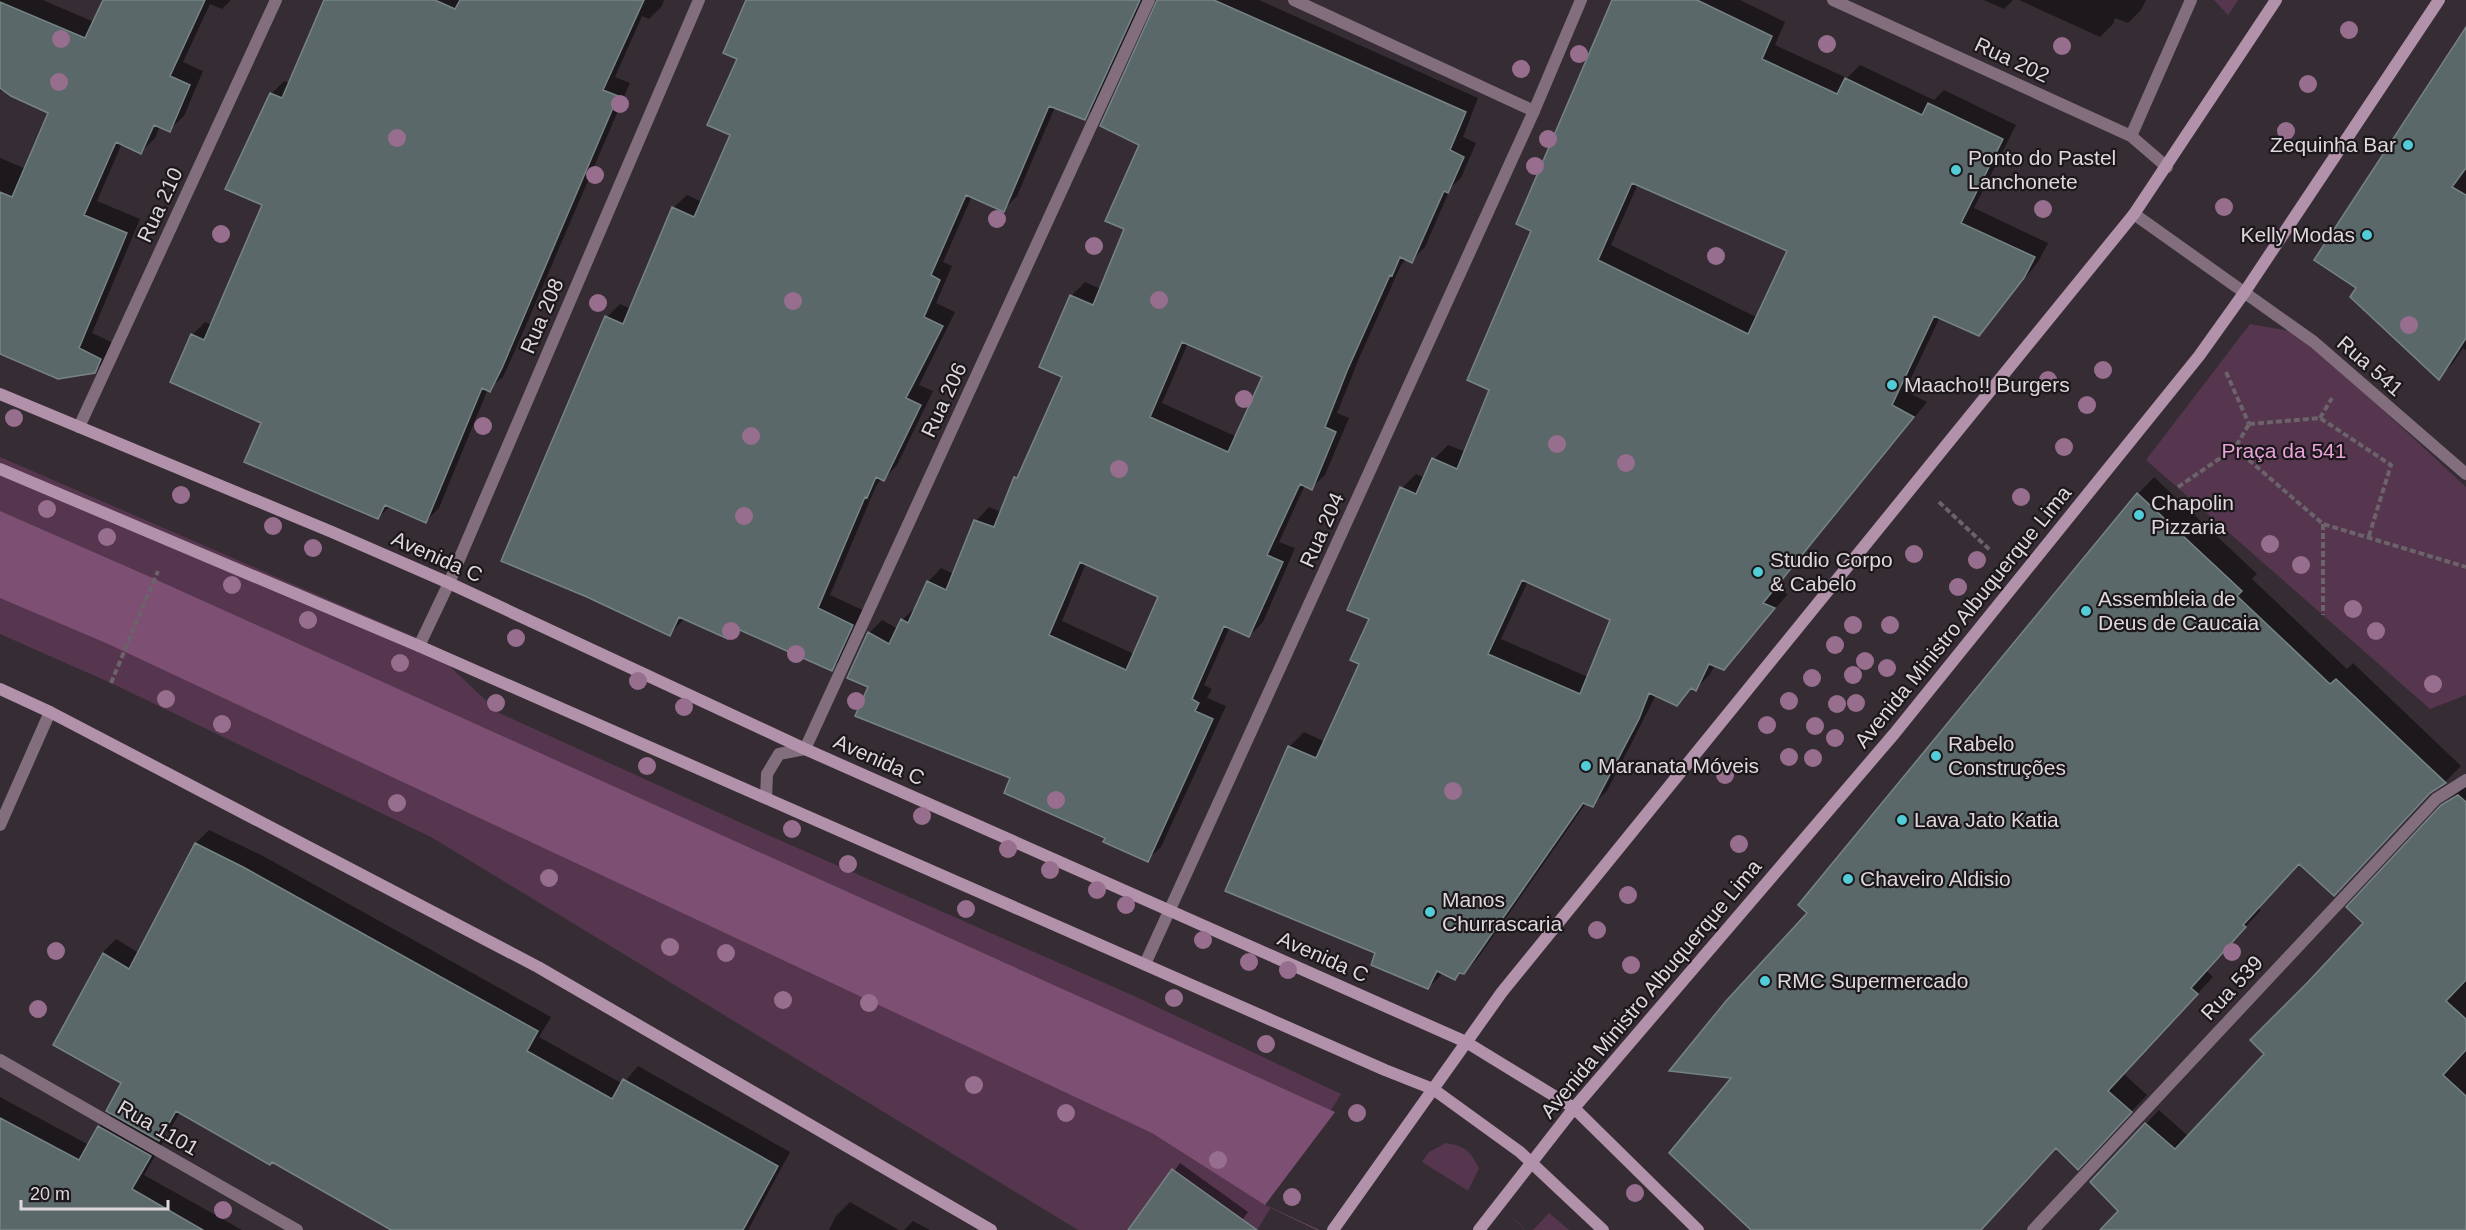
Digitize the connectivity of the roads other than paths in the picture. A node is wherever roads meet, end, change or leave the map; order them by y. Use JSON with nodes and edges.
{"nodes":[{"id":1,"x":276,"y":0,"type":"edge"},
{"id":2,"x":699,"y":0,"type":"edge"},
{"id":3,"x":1149,"y":0,"type":"edge"},
{"id":4,"x":1294,"y":0,"type":"edge"},
{"id":5,"x":1581,"y":0,"type":"edge"},
{"id":6,"x":1833,"y":0,"type":"edge"},
{"id":7,"x":2192,"y":0,"type":"edge"},
{"id":8,"x":2276,"y":0,"type":"edge"},
{"id":9,"x":2439,"y":0,"type":"edge"},
{"id":10,"x":1534,"y":111,"type":"junction"},
{"id":11,"x":2131,"y":136,"type":"junction"},
{"id":12,"x":2167,"y":167,"type":"junction"},
{"id":13,"x":2134,"y":214,"type":"junction"},
{"id":14,"x":2244,"y":293,"type":"junction"},
{"id":15,"x":0,"y":394,"type":"edge"},
{"id":16,"x":79,"y":427,"type":"junction"},
{"id":17,"x":0,"y":470,"type":"edge"},
{"id":18,"x":2466,"y":474,"type":"edge"},
{"id":19,"x":449,"y":583,"type":"junction"},
{"id":20,"x":419,"y":646,"type":"junction"},
{"id":21,"x":0,"y":689,"type":"edge"},
{"id":22,"x":50,"y":712,"type":"junction"},
{"id":23,"x":805,"y":748,"type":"junction"},
{"id":24,"x":2466,"y":780,"type":"edge"},
{"id":25,"x":766,"y":798,"type":"junction"},
{"id":26,"x":0,"y":825,"type":"edge"},
{"id":27,"x":1170,"y":912,"type":"junction"},
{"id":28,"x":1145,"y":964,"type":"junction"},
{"id":29,"x":1466,"y":1042,"type":"junction"},
{"id":30,"x":0,"y":1060,"type":"edge"},
{"id":31,"x":1433,"y":1089,"type":"junction"},
{"id":32,"x":1574,"y":1108,"type":"junction"},
{"id":33,"x":1532,"y":1162,"type":"junction"},
{"id":34,"x":297,"y":1230,"type":"edge"},
{"id":35,"x":990,"y":1230,"type":"edge"},
{"id":36,"x":1333,"y":1230,"type":"edge"},
{"id":37,"x":1479,"y":1230,"type":"edge"},
{"id":38,"x":1603,"y":1230,"type":"edge"},
{"id":39,"x":1698,"y":1230,"type":"edge"},
{"id":40,"x":2032,"y":1230,"type":"edge"}],
"edges":[{"from":1,"to":16,"type":"street","name":"Rua 210"},
{"from":2,"to":19,"type":"street","name":"Rua 208"},
{"from":3,"to":23,"type":"street","name":"Rua 206"},
{"from":4,"to":10,"type":"street"},
{"from":5,"to":10,"type":"street","name":"Rua 204"},
{"from":6,"to":11,"type":"street","name":"Rua 202"},
{"from":7,"to":11,"type":"street"},
{"from":8,"to":12,"type":"street"},
{"from":9,"to":14,"type":"street","name":"Avenida Ministro Albuquerque Lima"},
{"from":10,"to":27,"type":"street","name":"Rua 204"},
{"from":11,"to":12,"type":"street","name":"Rua 202"},
{"from":12,"to":13,"type":"street"},
{"from":13,"to":14,"type":"street","name":"Rua 541"},
{"from":13,"to":29,"type":"street"},
{"from":14,"to":18,"type":"street","name":"Rua 541"},
{"from":14,"to":32,"type":"street","name":"Avenida Ministro Albuquerque Lima"},
{"from":15,"to":16,"type":"street","name":"Avenida C"},
{"from":16,"to":19,"type":"street","name":"Avenida C"},
{"from":17,"to":20,"type":"street"},
{"from":19,"to":20,"type":"street","name":"Rua 208"},
{"from":19,"to":23,"type":"street","name":"Avenida C"},
{"from":20,"to":25,"type":"street"},
{"from":21,"to":22,"type":"street"},
{"from":22,"to":26,"type":"street"},
{"from":22,"to":35,"type":"street"},
{"from":23,"to":25,"type":"street"},
{"from":23,"to":27,"type":"street","name":"Avenida C"},
{"from":24,"to":40,"type":"street","name":"Rua 539"},
{"from":25,"to":28,"type":"street"},
{"from":27,"to":28,"type":"street","name":"Rua 204"},
{"from":27,"to":29,"type":"street","name":"Avenida C"},
{"from":28,"to":31,"type":"street"},
{"from":29,"to":31,"type":"street"},
{"from":29,"to":32,"type":"street","name":"Avenida C"},
{"from":30,"to":34,"type":"street","name":"Rua 1101"},
{"from":31,"to":33,"type":"street"},
{"from":31,"to":36,"type":"street"},
{"from":32,"to":33,"type":"street","name":"Avenida Ministro Albuquerque Lima"},
{"from":32,"to":39,"type":"street","name":"Avenida C"},
{"from":33,"to":37,"type":"street","name":"Avenida Ministro Albuquerque Lima"},
{"from":33,"to":38,"type":"street"}]}
